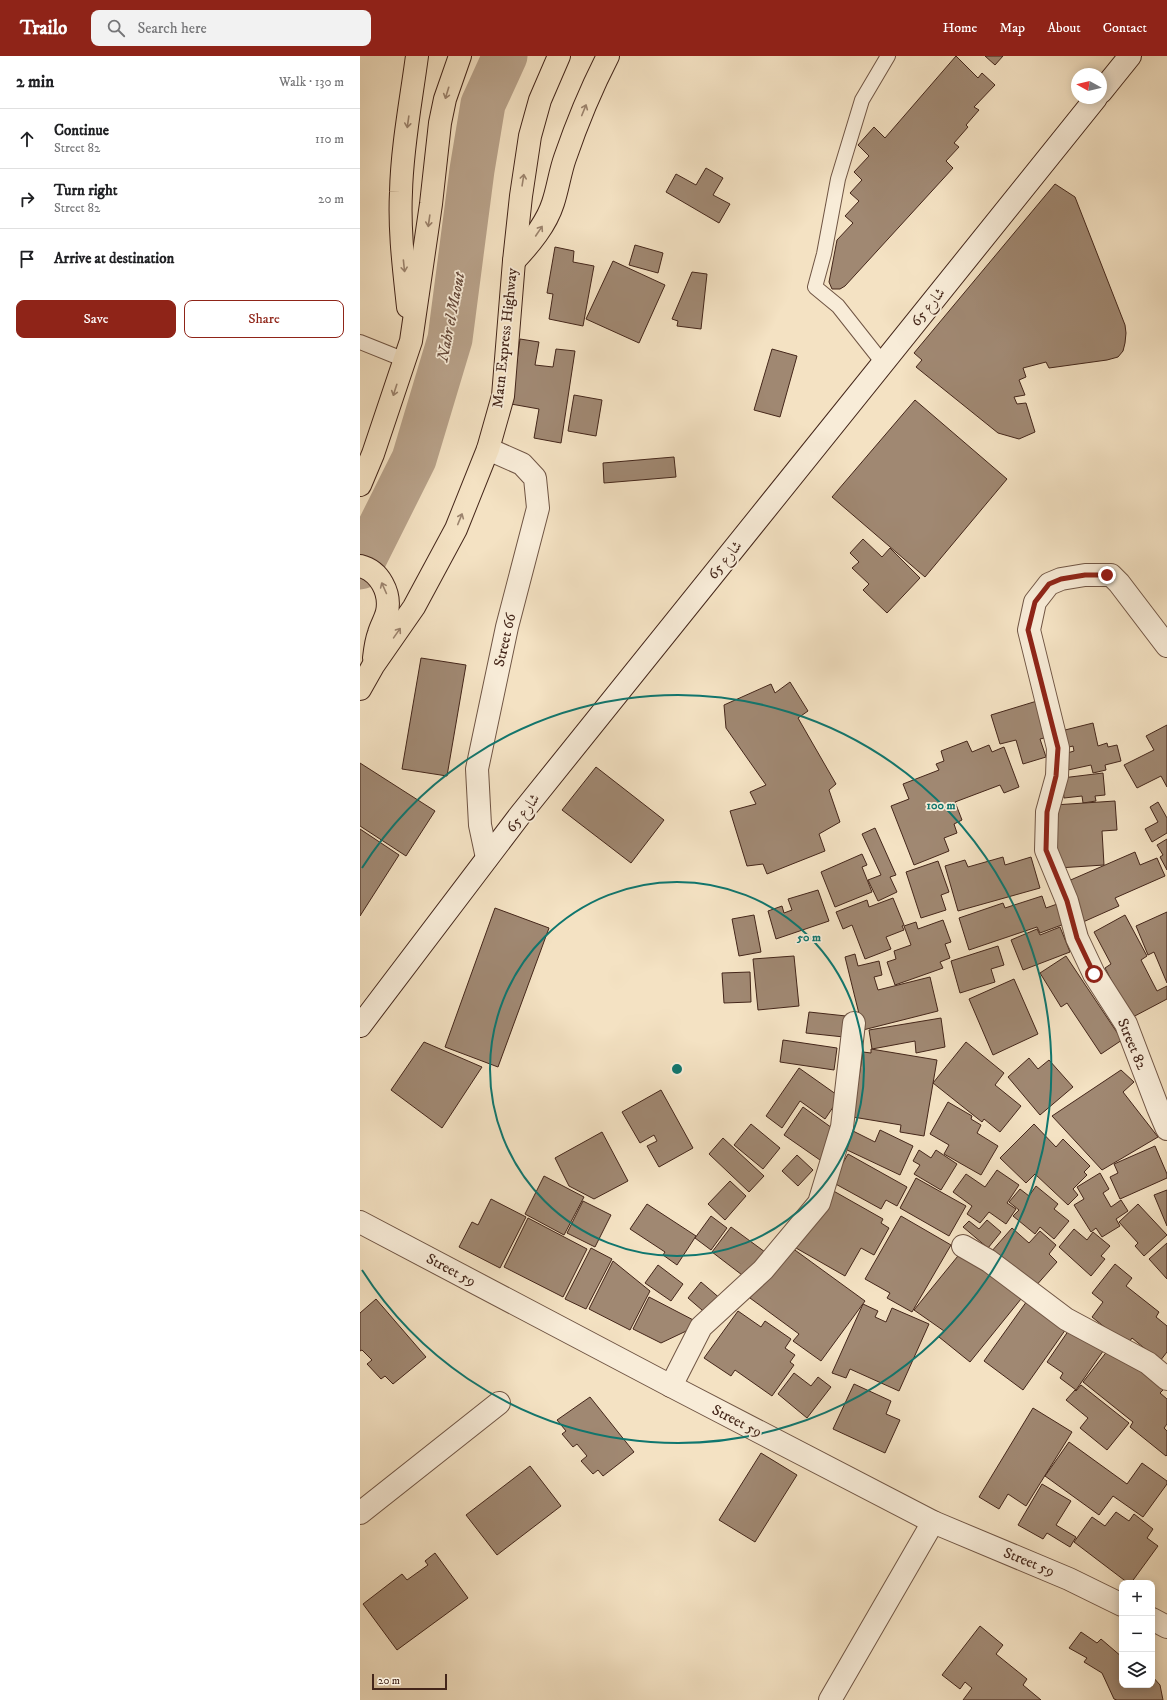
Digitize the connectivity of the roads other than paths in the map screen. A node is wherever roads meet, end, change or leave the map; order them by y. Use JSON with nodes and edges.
{"nodes":[{"id":1,"x":417,"y":56,"type":"edge"},
{"id":2,"x":460,"y":56,"type":"edge"},
{"id":3,"x":559,"y":56,"type":"edge"},
{"id":4,"x":608,"y":56,"type":"edge"},
{"id":5,"x":888,"y":56,"type":"edge"},
{"id":6,"x":1130,"y":56,"type":"edge"},
{"id":7,"x":1107,"y":85,"type":"edge"},
{"id":8,"x":1091,"y":104,"type":"edge"},
{"id":9,"x":514,"y":261,"type":"junction"},
{"id":10,"x":360,"y":342,"type":"edge"},
{"id":11,"x":408,"y":350,"type":"junction"},
{"id":12,"x":883,"y":363,"type":"junction"},
{"id":13,"x":488,"y":449,"type":"junction"},
{"id":14,"x":360,"y":485,"type":"edge"},
{"id":15,"x":360,"y":566,"type":"edge"},
{"id":16,"x":1167,"y":646,"type":"edge"},
{"id":17,"x":373,"y":666,"type":"junction"},
{"id":18,"x":360,"y":689,"type":"edge"},
{"id":19,"x":487,"y":858,"type":"junction"},
{"id":20,"x":854,"y":1023,"type":"dead end"},
{"id":21,"x":360,"y":1026,"type":"edge"},
{"id":22,"x":1167,"y":1129,"type":"edge"},
{"id":23,"x":360,"y":1222,"type":"edge"},
{"id":24,"x":963,"y":1246,"type":"dead end"},
{"id":25,"x":1167,"y":1379,"type":"edge"},
{"id":26,"x":671,"y":1386,"type":"junction"},
{"id":27,"x":499,"y":1403,"type":"dead end"},
{"id":28,"x":360,"y":1513,"type":"edge"},
{"id":29,"x":933,"y":1522,"type":"junction"},
{"id":30,"x":1119,"y":1603,"type":"edge"},
{"id":31,"x":1155,"y":1621,"type":"edge"},
{"id":32,"x":1167,"y":1627,"type":"edge"},
{"id":33,"x":830,"y":1700,"type":"edge"}],
"edges":[{"from":1,"to":11,"type":"highway","one_way":true},
{"from":2,"to":11,"type":"highway","one_way":true},
{"from":9,"to":3,"type":"highway","name":"Matn Express Highway","one_way":true},
{"from":9,"to":4,"type":"highway","one_way":true},
{"from":5,"to":12,"type":"lane"},
{"from":6,"to":7,"type":"street"},
{"from":8,"to":12,"type":"street","name":"شارع 65"},
{"from":9,"to":13,"type":"highway","name":"Matn Express Highway"},
{"from":10,"to":11,"type":"lane"},
{"from":11,"to":14,"type":"highway","one_way":true},
{"from":12,"to":19,"type":"street","name":"شارع 65"},
{"from":17,"to":13,"type":"highway","name":"Matn Express Highway","one_way":true},
{"from":13,"to":19,"type":"street","name":"Street 66"},
{"from":17,"to":15,"type":"highway","one_way":true},
{"from":16,"to":22,"type":"street","name":"Street 82"},
{"from":17,"to":18,"type":"highway","name":"Matn Express Highway"},
{"from":19,"to":21,"type":"street","name":"شارع 65"},
{"from":20,"to":26,"type":"street"},
{"from":23,"to":26,"type":"street","name":"Street 59"},
{"from":24,"to":25,"type":"street"},
{"from":26,"to":29,"type":"street","name":"Street 59"},
{"from":27,"to":28,"type":"street"},
{"from":29,"to":30,"type":"street","name":"Street 59"},
{"from":29,"to":33,"type":"street"},
{"from":31,"to":32,"type":"street"}]}
